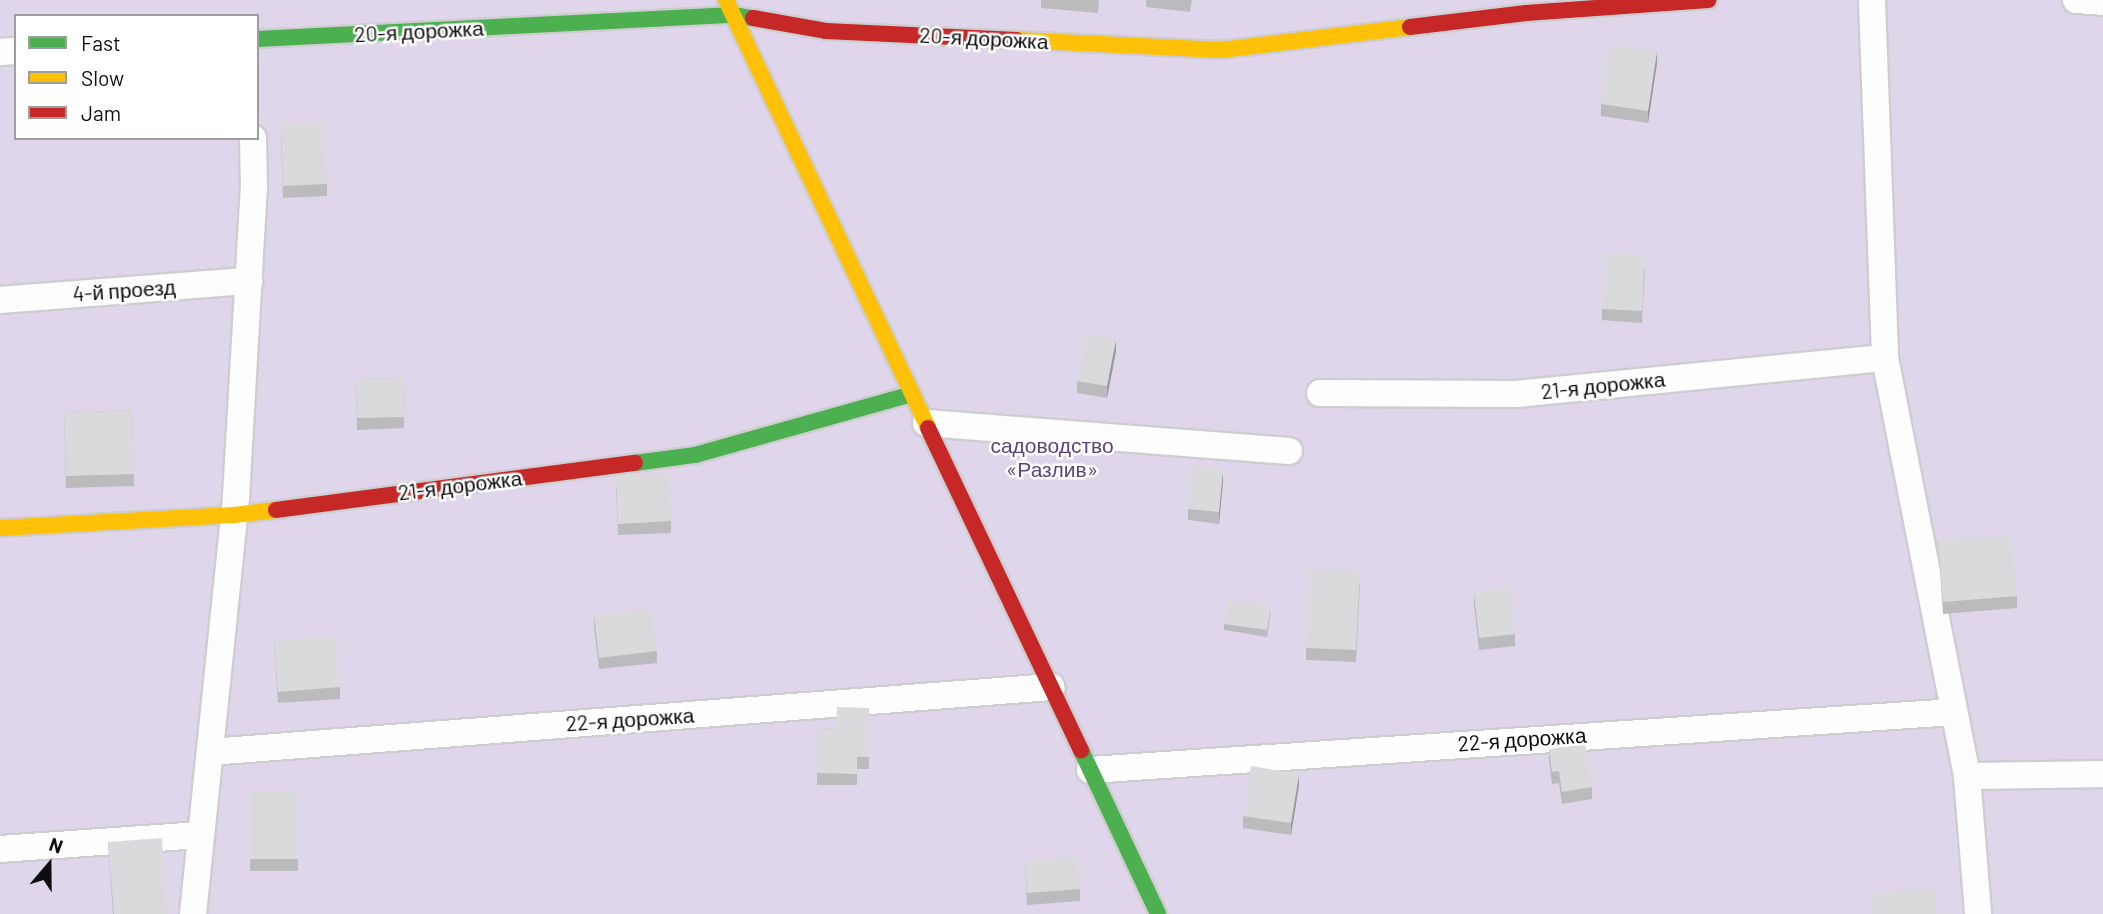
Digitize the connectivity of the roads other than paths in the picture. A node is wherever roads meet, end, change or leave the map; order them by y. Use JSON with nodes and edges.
{"nodes":[{"id":1,"x":1709,"y":0,"type":"edge"},
{"id":2,"x":1872,"y":0,"type":"edge"},
{"id":3,"x":2076,"y":0,"type":"edge"},
{"id":4,"x":2103,"y":2,"type":"edge"},
{"id":5,"x":730,"y":8,"type":"edge"},
{"id":6,"x":259,"y":39,"type":"edge"},
{"id":7,"x":253,"y":140,"type":"edge"},
{"id":8,"x":249,"y":281,"type":"junction"},
{"id":9,"x":0,"y":299,"type":"edge"},
{"id":10,"x":1885,"y":358,"type":"junction"},
{"id":11,"x":1320,"y":393,"type":"dead end"},
{"id":12,"x":912,"y":394,"type":"junction"},
{"id":13,"x":926,"y":424,"type":"junction"},
{"id":14,"x":1289,"y":451,"type":"dead end"},
{"id":15,"x":234,"y":515,"type":"junction"},
{"id":16,"x":0,"y":528,"type":"edge"},
{"id":17,"x":1051,"y":687,"type":"junction"},
{"id":18,"x":1954,"y":712,"type":"junction"},
{"id":19,"x":210,"y":752,"type":"junction"},
{"id":20,"x":1090,"y":770,"type":"junction"},
{"id":21,"x":2103,"y":774,"type":"edge"},
{"id":22,"x":1967,"y":776,"type":"junction"},
{"id":23,"x":201,"y":835,"type":"junction"},
{"id":24,"x":0,"y":849,"type":"edge"},
{"id":25,"x":193,"y":914,"type":"edge"},
{"id":26,"x":1158,"y":914,"type":"edge"},
{"id":27,"x":1978,"y":914,"type":"edge"}],
"edges":[{"from":1,"to":5,"type":"street","name":"20-я дорожка"},
{"from":2,"to":10,"type":"street"},
{"from":3,"to":4,"type":"street"},
{"from":5,"to":6,"type":"street","name":"20-я дорожка"},
{"from":5,"to":12,"type":"street"},
{"from":7,"to":8,"type":"street"},
{"from":8,"to":9,"type":"street","name":"4-й проезд"},
{"from":8,"to":15,"type":"street"},
{"from":10,"to":11,"type":"street","name":"21-я дорожка"},
{"from":10,"to":18,"type":"street"},
{"from":12,"to":13,"type":"street"},
{"from":12,"to":15,"type":"street","name":"21-я дорожка"},
{"from":13,"to":14,"type":"street"},
{"from":13,"to":17,"type":"street"},
{"from":15,"to":16,"type":"street","name":"21-я дорожка"},
{"from":15,"to":19,"type":"street"},
{"from":17,"to":19,"type":"street","name":"22-я дорожка"},
{"from":17,"to":20,"type":"street"},
{"from":18,"to":20,"type":"street","name":"22-я дорожка"},
{"from":18,"to":22,"type":"street"},
{"from":19,"to":23,"type":"street"},
{"from":20,"to":26,"type":"street"},
{"from":21,"to":22,"type":"street"},
{"from":22,"to":27,"type":"street"},
{"from":23,"to":24,"type":"street"},
{"from":23,"to":25,"type":"street"}]}
